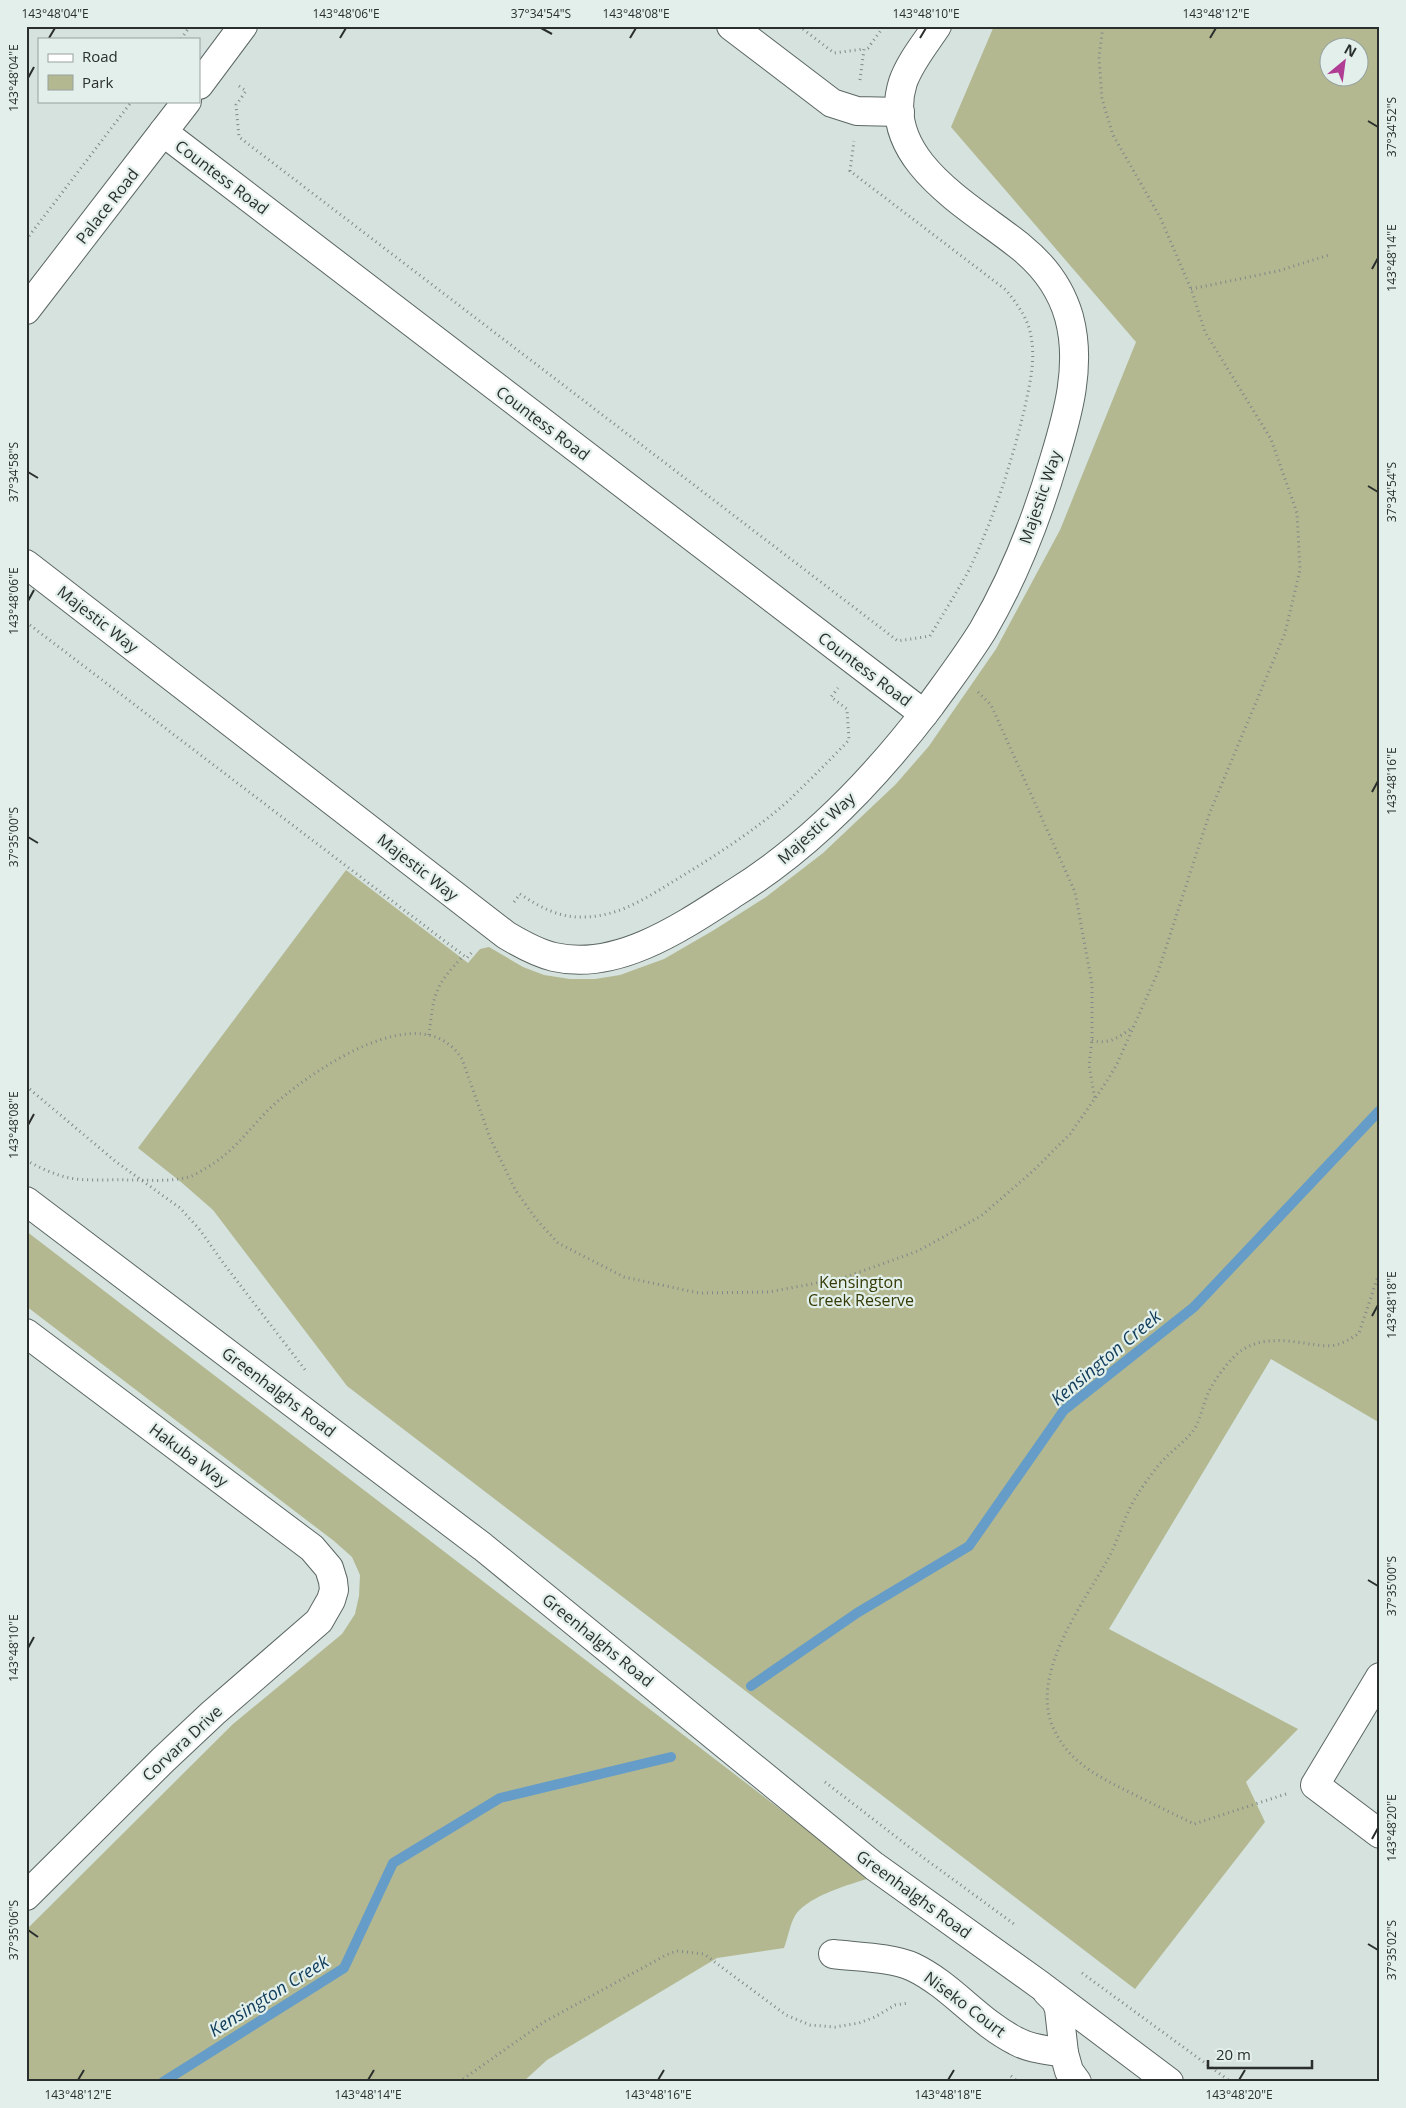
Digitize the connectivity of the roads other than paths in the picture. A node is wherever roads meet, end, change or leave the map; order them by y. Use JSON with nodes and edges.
{"nodes":[{"id":1,"x":243,"y":26,"type":"edge"},
{"id":2,"x":730,"y":26,"type":"edge"},
{"id":3,"x":938,"y":26,"type":"edge"},
{"id":4,"x":206,"y":76,"type":"edge"},
{"id":5,"x":186,"y":102,"type":"edge"},
{"id":6,"x":900,"y":112,"type":"junction"},
{"id":7,"x":163,"y":132,"type":"junction"},
{"id":8,"x":26,"y":310,"type":"edge"},
{"id":9,"x":26,"y":564,"type":"edge"},
{"id":10,"x":924,"y":714,"type":"junction"},
{"id":11,"x":26,"y":1201,"type":"edge"},
{"id":12,"x":26,"y":1334,"type":"edge"},
{"id":13,"x":334,"y":1590,"type":"joint"},
{"id":14,"x":1380,"y":1678,"type":"edge"},
{"id":15,"x":1380,"y":1834,"type":"edge"},
{"id":16,"x":26,"y":1896,"type":"edge"},
{"id":17,"x":833,"y":1954,"type":"dead end"},
{"id":18,"x":1040,"y":1985,"type":"junction"},
{"id":19,"x":1064,"y":2053,"type":"junction"},
{"id":20,"x":1077,"y":2082,"type":"edge"},
{"id":21,"x":1169,"y":2082,"type":"edge"}],
"edges":[{"from":1,"to":4,"type":"street"},
{"from":2,"to":6,"type":"street"},
{"from":3,"to":6,"type":"street","name":"Majestic Way"},
{"from":5,"to":7,"type":"street","name":"Palace Road"},
{"from":6,"to":10,"type":"street","name":"Majestic Way"},
{"from":7,"to":8,"type":"street","name":"Palace Road"},
{"from":7,"to":10,"type":"street","name":"Countess Road"},
{"from":9,"to":10,"type":"street","name":"Majestic Way"},
{"from":11,"to":18,"type":"street","name":"Greenhalghs Road"},
{"from":12,"to":13,"type":"street","name":"Hakuba Way"},
{"from":13,"to":16,"type":"street","name":"Corvara Drive"},
{"from":14,"to":15,"type":"street"},
{"from":17,"to":19,"type":"street","name":"Niseko Court"},
{"from":18,"to":19,"type":"street"},
{"from":18,"to":21,"type":"street","name":"Greenhalghs Road"},
{"from":19,"to":20,"type":"street"}]}
